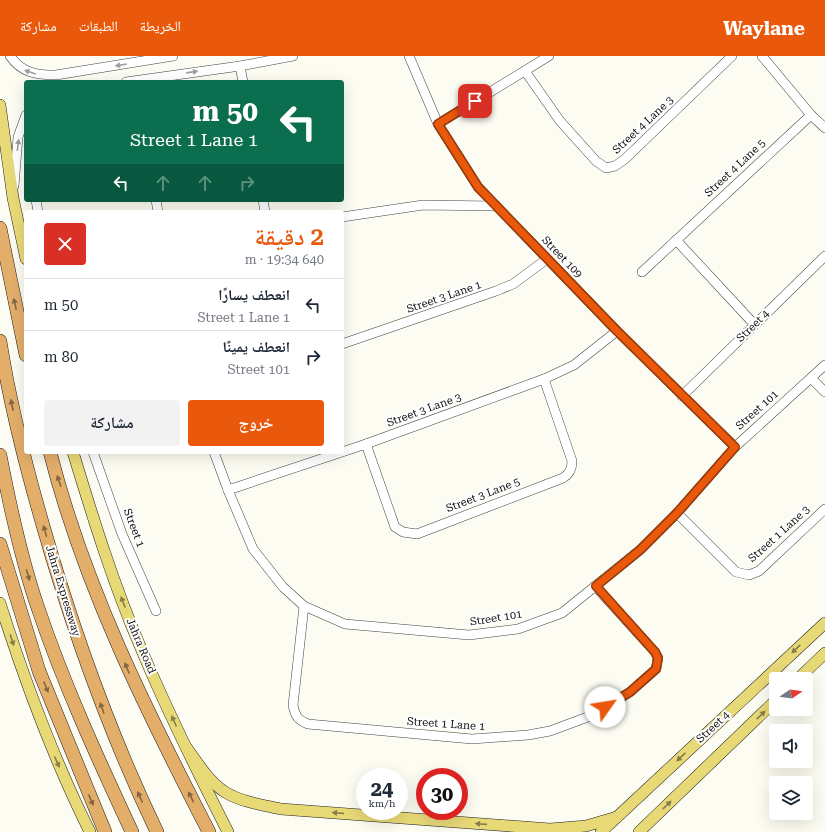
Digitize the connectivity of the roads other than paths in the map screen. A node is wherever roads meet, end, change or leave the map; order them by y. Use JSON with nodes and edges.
{"nodes":[{"id":1,"x":10,"y":56,"type":"edge"},
{"id":2,"x":173,"y":56,"type":"edge"},
{"id":3,"x":293,"y":56,"type":"edge"},
{"id":4,"x":409,"y":56,"type":"edge"},
{"id":5,"x":549,"y":56,"type":"edge"},
{"id":6,"x":732,"y":56,"type":"edge"},
{"id":7,"x":762,"y":56,"type":"edge"},
{"id":8,"x":240,"y":66,"type":"junction"},
{"id":9,"x":525,"y":71,"type":"junction"},
{"id":10,"x":54,"y":78,"type":"edge"},
{"id":11,"x":147,"y":80,"type":"edge"},
{"id":12,"x":242,"y":80,"type":"edge"},
{"id":13,"x":0,"y":105,"type":"edge"},
{"id":14,"x":811,"y":115,"type":"junction"},
{"id":15,"x":24,"y":120,"type":"edge"},
{"id":16,"x":438,"y":124,"type":"junction"},
{"id":17,"x":825,"y":128,"type":"edge"},
{"id":18,"x":13,"y":198,"type":"junction"},
{"id":19,"x":496,"y":206,"type":"junction"},
{"id":20,"x":344,"y":217,"type":"edge"},
{"id":21,"x":0,"y":228,"type":"edge"},
{"id":22,"x":676,"y":240,"type":"junction"},
{"id":23,"x":24,"y":250,"type":"edge"},
{"id":24,"x":825,"y":256,"type":"edge"},
{"id":25,"x":547,"y":258,"type":"junction"},
{"id":26,"x":642,"y":272,"type":"dead end"},
{"id":27,"x":754,"y":324,"type":"junction"},
{"id":28,"x":617,"y":331,"type":"junction"},
{"id":29,"x":0,"y":341,"type":"edge"},
{"id":30,"x":344,"y":343,"type":"edge"},
{"id":31,"x":24,"y":346,"type":"edge"},
{"id":32,"x":825,"y":365,"type":"edge"},
{"id":33,"x":811,"y":378,"type":"junction"},
{"id":34,"x":544,"y":379,"type":"junction"},
{"id":35,"x":825,"y":392,"type":"edge"},
{"id":36,"x":682,"y":396,"type":"junction"},
{"id":37,"x":366,"y":444,"type":"junction"},
{"id":38,"x":735,"y":447,"type":"junction"},
{"id":39,"x":344,"y":450,"type":"edge"},
{"id":40,"x":51,"y":454,"type":"edge"},
{"id":41,"x":74,"y":454,"type":"edge"},
{"id":42,"x":94,"y":454,"type":"edge"},
{"id":43,"x":215,"y":454,"type":"edge"},
{"id":44,"x":0,"y":455,"type":"edge"},
{"id":45,"x":327,"y":455,"type":"edge"},
{"id":46,"x":228,"y":490,"type":"junction"},
{"id":47,"x":825,"y":509,"type":"edge"},
{"id":48,"x":677,"y":513,"type":"junction"},
{"id":49,"x":0,"y":544,"type":"edge"},
{"id":50,"x":596,"y":586,"type":"junction"},
{"id":51,"x":0,"y":603,"type":"edge"},
{"id":52,"x":304,"y":606,"type":"junction"},
{"id":53,"x":156,"y":611,"type":"dead end"},
{"id":54,"x":825,"y":623,"type":"edge"},
{"id":55,"x":825,"y":654,"type":"edge"},
{"id":56,"x":806,"y":672,"type":"edge"},
{"id":57,"x":769,"y":707,"type":"edge"},
{"id":58,"x":186,"y":747,"type":"junction"},
{"id":59,"x":617,"y":817,"type":"junction"},
{"id":60,"x":643,"y":829,"type":"edge"},
{"id":61,"x":90,"y":832,"type":"edge"},
{"id":62,"x":105,"y":832,"type":"edge"},
{"id":63,"x":132,"y":832,"type":"edge"},
{"id":64,"x":157,"y":832,"type":"edge"},
{"id":65,"x":209,"y":832,"type":"edge"},
{"id":66,"x":228,"y":832,"type":"edge"},
{"id":67,"x":601,"y":832,"type":"edge"}],
"edges":[{"from":10,"to":1,"type":"street","one_way":true},
{"from":2,"to":10,"type":"street","one_way":true},
{"from":3,"to":8,"type":"street"},
{"from":4,"to":16,"type":"street","name":"Street 109"},
{"from":5,"to":9,"type":"street"},
{"from":6,"to":9,"type":"street","name":"Street 4 Lane 3"},
{"from":7,"to":14,"type":"street"},
{"from":11,"to":8,"type":"street","one_way":true},
{"from":8,"to":12,"type":"street"},
{"from":9,"to":16,"type":"street"},
{"from":13,"to":18,"type":"main road"},
{"from":14,"to":17,"type":"street"},
{"from":14,"to":22,"type":"street","name":"Street 4 Lane 5"},
{"from":18,"to":15,"type":"street","one_way":true},
{"from":16,"to":19,"type":"street","name":"Street 109"},
{"from":18,"to":23,"type":"main road"},
{"from":19,"to":20,"type":"street"},
{"from":19,"to":25,"type":"street","name":"Street 109"},
{"from":31,"to":21,"type":"highway","one_way":true},
{"from":22,"to":26,"type":"street","name":"Street 4 Lane 5"},
{"from":22,"to":27,"type":"street"},
{"from":24,"to":27,"type":"street","name":"Street 4"},
{"from":25,"to":28,"type":"street","name":"Street 109"},
{"from":25,"to":30,"type":"street","name":"Street 3 Lane 1"},
{"from":27,"to":36,"type":"street","name":"Street 4"},
{"from":28,"to":34,"type":"street","name":"Street 3 Lane 3"},
{"from":28,"to":36,"type":"street","name":"Street 109"},
{"from":64,"to":29,"type":"highway","name":"Jahra Expressway","one_way":true},
{"from":32,"to":33,"type":"street","name":"Street 101"},
{"from":33,"to":35,"type":"street"},
{"from":33,"to":38,"type":"street","name":"Street 101"},
{"from":34,"to":37,"type":"street","name":"Street 3 Lane 3"},
{"from":34,"to":37,"type":"street","name":"Street 3 Lane 5"},
{"from":36,"to":38,"type":"street","name":"Street 109"},
{"from":37,"to":39,"type":"street","name":"Street 3 Lane 3"},
{"from":38,"to":48,"type":"street","name":"Street 101"},
{"from":65,"to":40,"type":"highway","one_way":true},
{"from":58,"to":41,"type":"main road","name":"Jahra Road","one_way":true},
{"from":42,"to":53,"type":"street","name":"Street 1"},
{"from":43,"to":46,"type":"street","name":"Street 101"},
{"from":44,"to":63,"type":"highway","one_way":true},
{"from":45,"to":46,"type":"street","name":"Street 3 Lane 3"},
{"from":46,"to":52,"type":"street","name":"Street 101"},
{"from":47,"to":48,"type":"street","name":"Street 1 Lane 3"},
{"from":48,"to":50,"type":"street","name":"Street 101"},
{"from":49,"to":62,"type":"highway","one_way":true},
{"from":50,"to":52,"type":"street","name":"Street 101"},
{"from":50,"to":52,"type":"street","name":"Street 1 Lane 1"},
{"from":51,"to":61,"type":"main road","one_way":true},
{"from":54,"to":59,"type":"main road","name":"Street 4","one_way":true},
{"from":55,"to":56,"type":"main road"},
{"from":60,"to":57,"type":"main road","one_way":true},
{"from":59,"to":58,"type":"main road","one_way":true},
{"from":58,"to":66,"type":"main road","name":"Jahra Road"},
{"from":59,"to":67,"type":"main road","name":"Street 4"}]}
